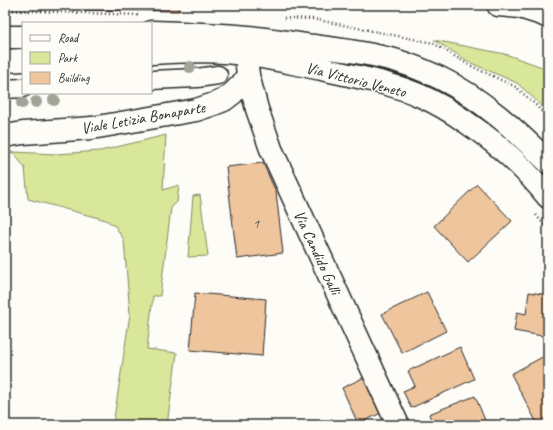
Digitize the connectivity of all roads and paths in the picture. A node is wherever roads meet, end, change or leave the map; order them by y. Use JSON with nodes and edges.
{"nodes":[{"id":1,"x":74,"y":5,"type":"edge"},
{"id":2,"x":498,"y":5,"type":"edge"},
{"id":3,"x":523,"y":6,"type":"edge"},
{"id":4,"x":74,"y":13,"type":"dead end"},
{"id":5,"x":548,"y":17,"type":"edge"},
{"id":6,"x":152,"y":32,"type":"edge"},
{"id":7,"x":5,"y":36,"type":"edge"},
{"id":8,"x":22,"y":37,"type":"edge"},
{"id":9,"x":152,"y":53,"type":"edge"},
{"id":10,"x":248,"y":55,"type":"junction"},
{"id":11,"x":22,"y":60,"type":"edge"},
{"id":12,"x":5,"y":61,"type":"edge"},
{"id":13,"x":218,"y":75,"type":"dead end"},
{"id":14,"x":152,"y":80,"type":"edge"},
{"id":15,"x":22,"y":88,"type":"edge"},
{"id":16,"x":5,"y":89,"type":"edge"},
{"id":17,"x":5,"y":136,"type":"edge"},
{"id":18,"x":548,"y":162,"type":"edge"},
{"id":19,"x":548,"y":197,"type":"edge"},
{"id":20,"x":398,"y":425,"type":"edge"}],
"edges":[{"from":1,"to":4,"type":"path"},
{"from":2,"to":3,"type":"main road"},
{"from":3,"to":5,"type":"main road"},
{"from":6,"to":10,"type":"main road","name":"Via Vittorio Veneto"},
{"from":7,"to":8,"type":"main road"},
{"from":9,"to":10,"type":"main road","name":"Via Vittorio Veneto"},
{"from":10,"to":17,"type":"main road","name":"Viale Letizia Bonaparte"},
{"from":10,"to":18,"type":"main road","name":"Via Vittorio Veneto"},
{"from":10,"to":19,"type":"main road","name":"Via Vittorio Veneto"},
{"from":10,"to":20,"type":"main road","name":"Via Candido Galli"},
{"from":11,"to":12,"type":"main road"},
{"from":13,"to":14,"type":"street"},
{"from":15,"to":16,"type":"street"}]}
